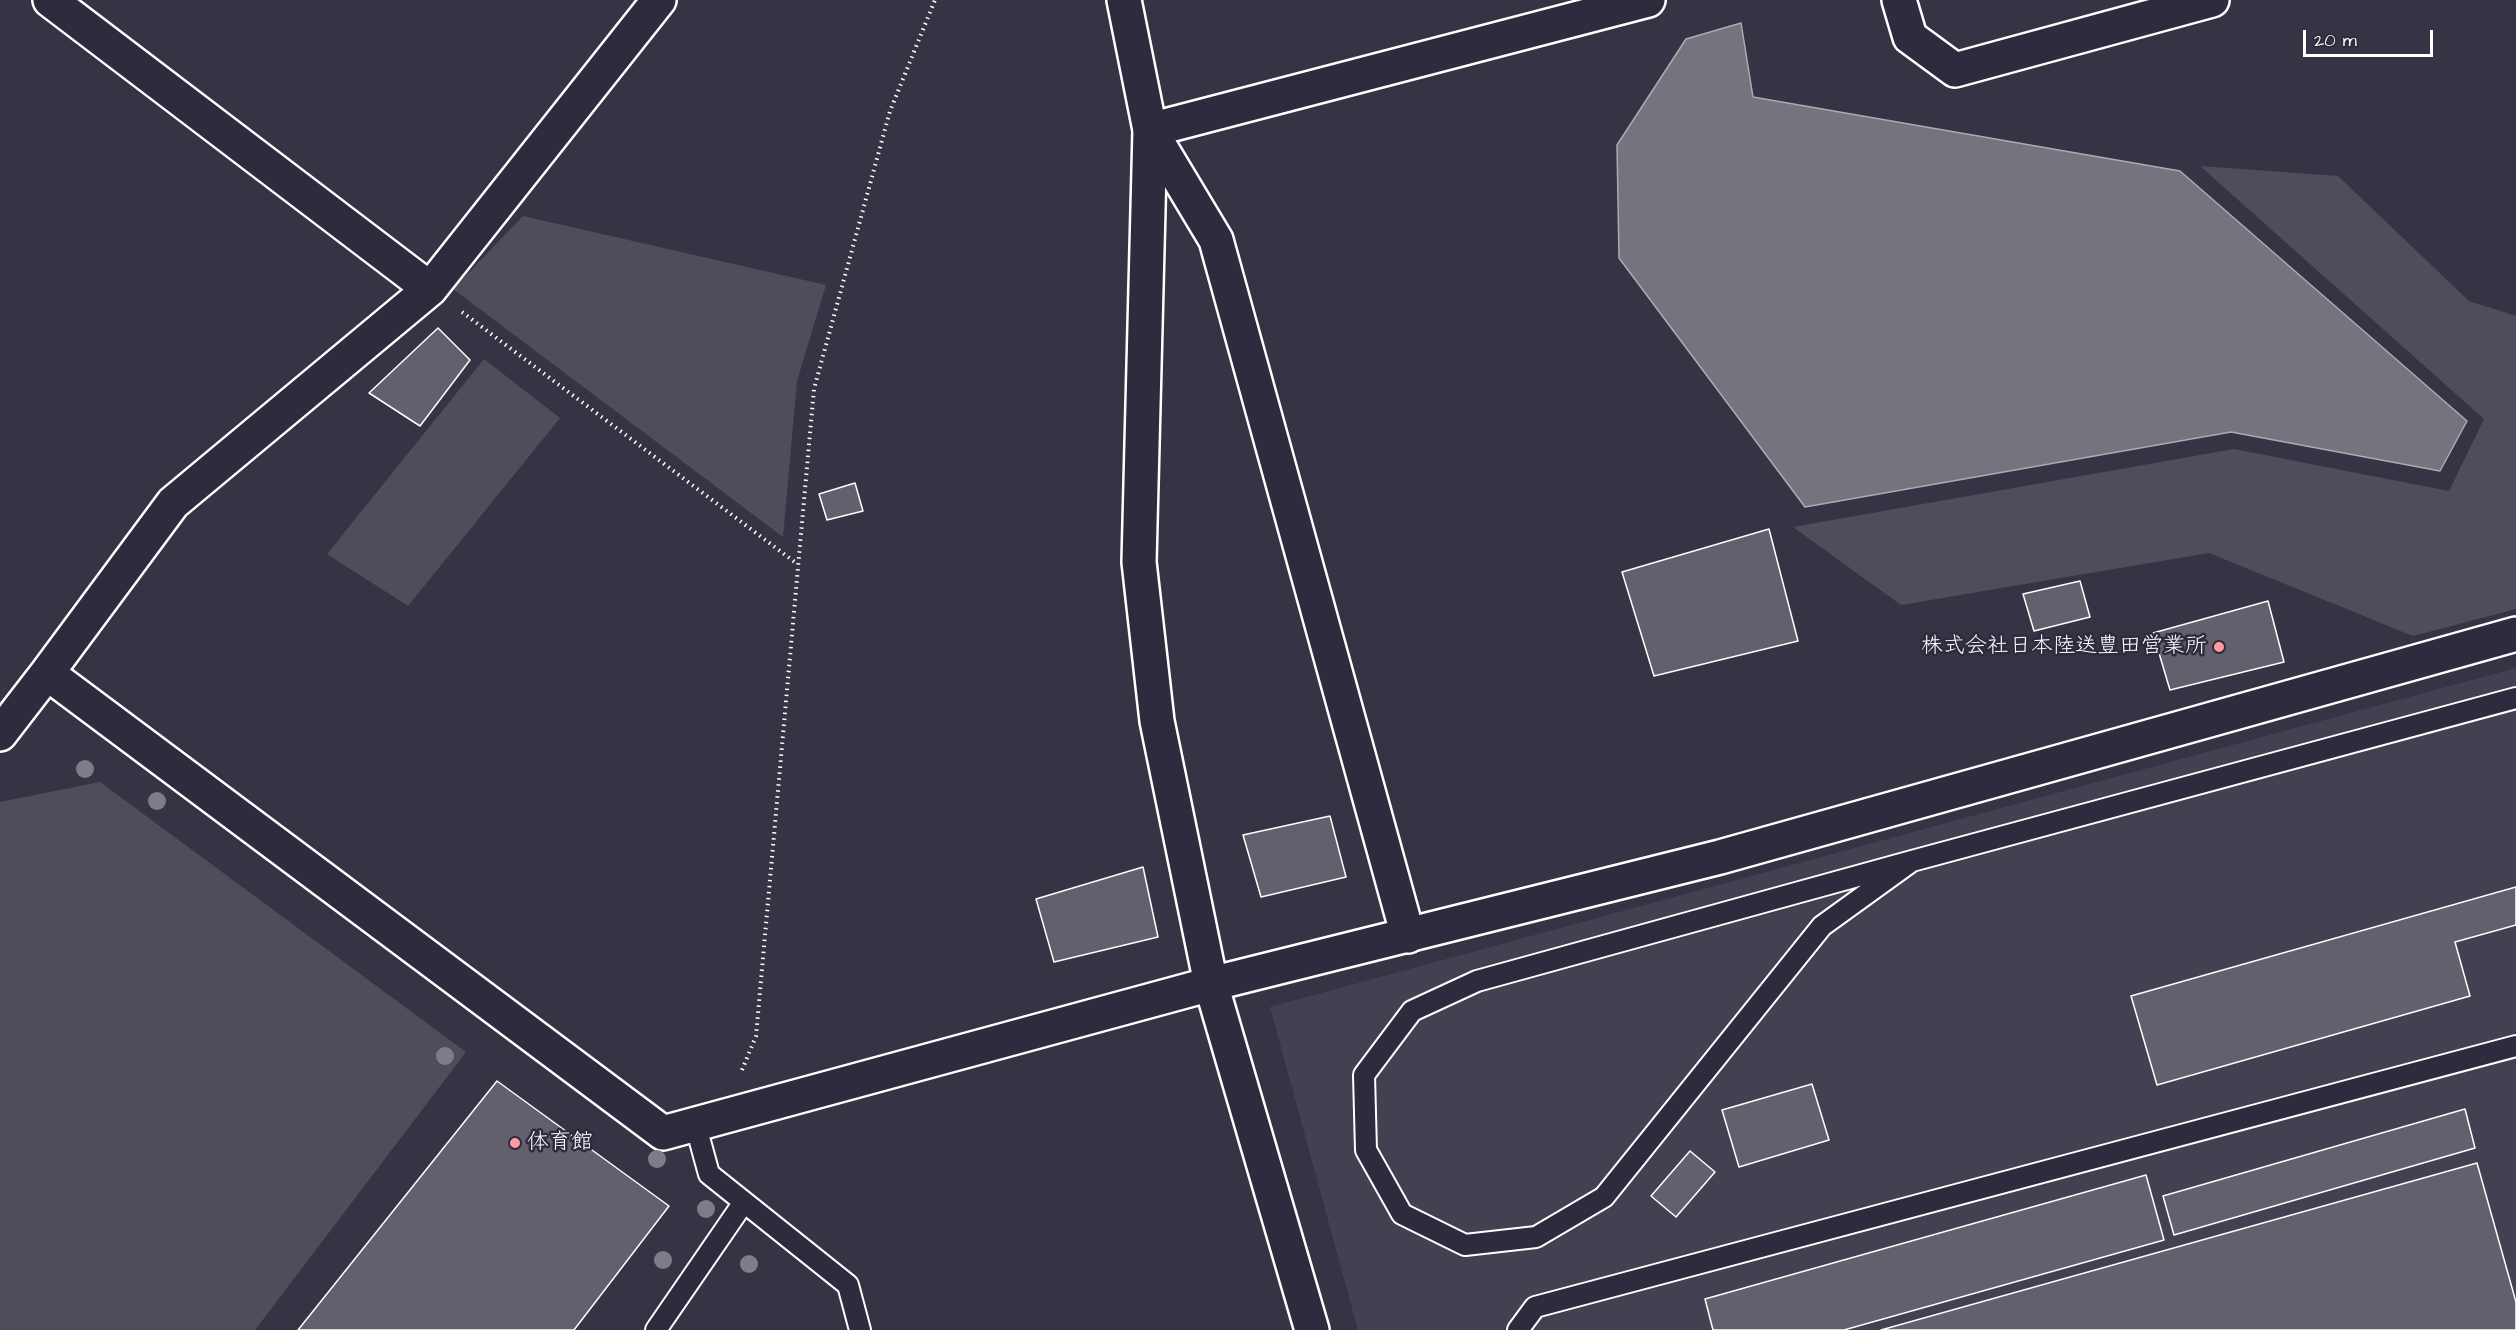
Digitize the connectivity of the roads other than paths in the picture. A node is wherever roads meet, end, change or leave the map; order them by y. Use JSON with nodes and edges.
{"nodes":[{"id":1,"x":50,"y":0,"type":"edge"},
{"id":2,"x":659,"y":0,"type":"edge"},
{"id":3,"x":1124,"y":0,"type":"edge"},
{"id":4,"x":1648,"y":0,"type":"edge"},
{"id":5,"x":1899,"y":0,"type":"edge"},
{"id":6,"x":2212,"y":0,"type":"edge"},
{"id":7,"x":1150,"y":130,"type":"junction"},
{"id":8,"x":430,"y":288,"type":"junction"},
{"id":9,"x":2516,"y":634,"type":"edge"},
{"id":10,"x":47,"y":673,"type":"junction"},
{"id":11,"x":2516,"y":698,"type":"edge"},
{"id":12,"x":0,"y":734,"type":"edge"},
{"id":13,"x":1912,"y":861,"type":"junction"},
{"id":14,"x":1408,"y":936,"type":"junction"},
{"id":15,"x":1211,"y":984,"type":"junction"},
{"id":16,"x":2516,"y":1046,"type":"edge"},
{"id":17,"x":709,"y":1119,"type":"junction"},
{"id":18,"x":744,"y":1202,"type":"junction"},
{"id":19,"x":656,"y":1330,"type":"edge"},
{"id":20,"x":860,"y":1330,"type":"edge"},
{"id":21,"x":1312,"y":1330,"type":"edge"},
{"id":22,"x":1518,"y":1330,"type":"edge"}],
"edges":[{"from":1,"to":8,"type":"street"},
{"from":2,"to":8,"type":"street"},
{"from":3,"to":7,"type":"street"},
{"from":4,"to":7,"type":"street"},
{"from":5,"to":6,"type":"street"},
{"from":7,"to":14,"type":"street"},
{"from":7,"to":15,"type":"street"},
{"from":8,"to":10,"type":"street"},
{"from":9,"to":14,"type":"street"},
{"from":10,"to":12,"type":"street"},
{"from":10,"to":17,"type":"street"},
{"from":11,"to":13,"type":"lane"},
{"from":13,"to":13,"type":"lane"},
{"from":14,"to":15,"type":"street"},
{"from":15,"to":17,"type":"street"},
{"from":15,"to":21,"type":"street"},
{"from":16,"to":22,"type":"lane"},
{"from":17,"to":18,"type":"lane"},
{"from":18,"to":19,"type":"lane"},
{"from":18,"to":20,"type":"lane"}]}
